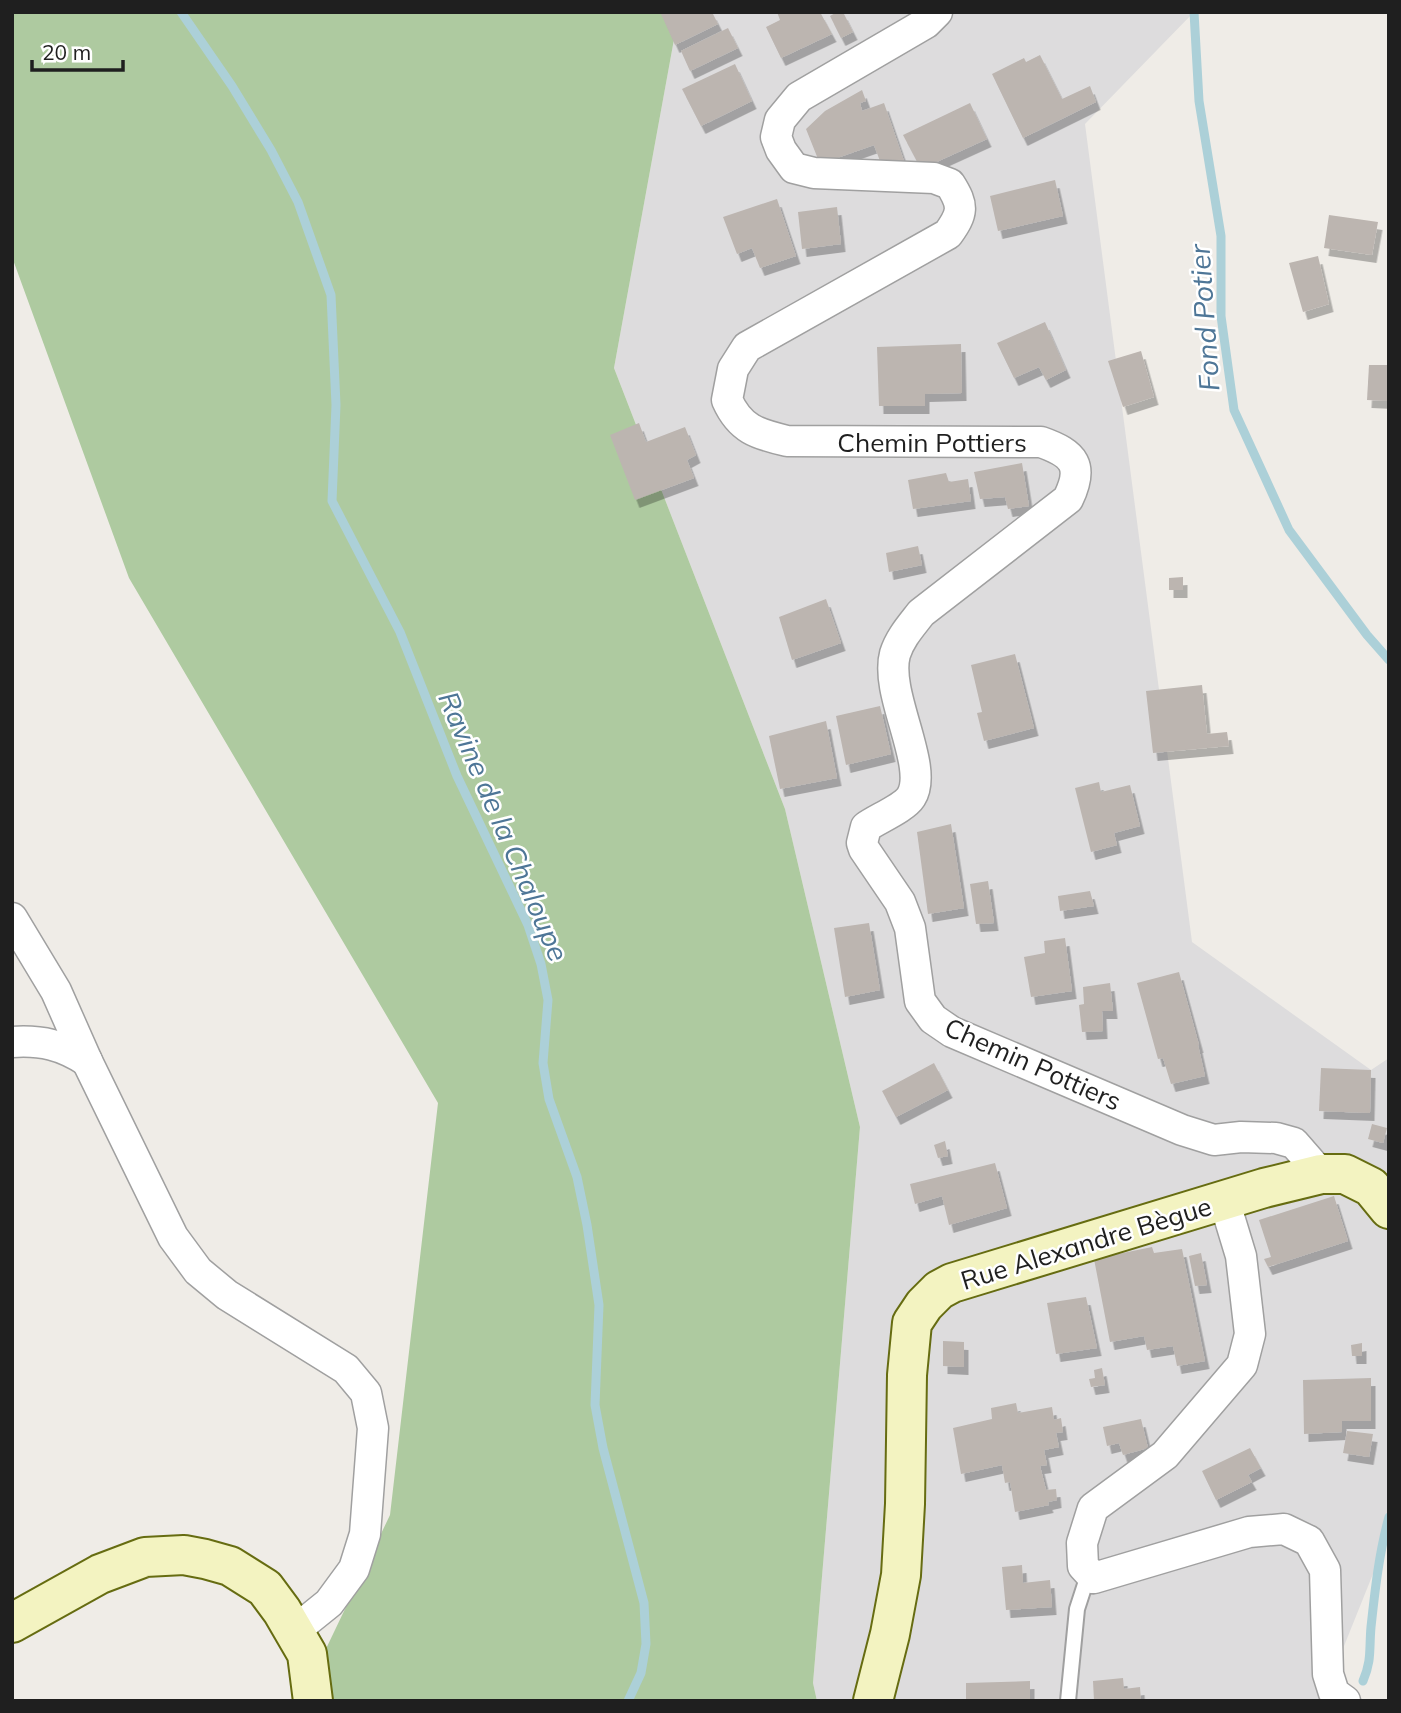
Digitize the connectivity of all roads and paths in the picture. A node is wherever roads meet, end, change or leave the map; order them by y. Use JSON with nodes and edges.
{"nodes":[{"id":1,"x":937,"y":12,"type":"edge"},
{"id":2,"x":12,"y":918,"type":"edge"},
{"id":3,"x":12,"y":1042,"type":"edge"},
{"id":4,"x":87,"y":1061,"type":"junction"},
{"id":5,"x":1321,"y":1174,"type":"junction"},
{"id":6,"x":1224,"y":1200,"type":"junction"},
{"id":7,"x":1389,"y":1209,"type":"edge"},
{"id":8,"x":1089,"y":1572,"type":"junction"},
{"id":9,"x":12,"y":1623,"type":"edge"},
{"id":10,"x":293,"y":1632,"type":"junction"},
{"id":11,"x":313,"y":1701,"type":"edge"},
{"id":12,"x":873,"y":1701,"type":"edge"},
{"id":13,"x":1068,"y":1701,"type":"edge"},
{"id":14,"x":1345,"y":1701,"type":"edge"}],
"edges":[{"from":1,"to":5,"type":"street","name":"Chemin Pottiers"},
{"from":2,"to":4,"type":"street"},
{"from":3,"to":4,"type":"street"},
{"from":4,"to":10,"type":"street"},
{"from":5,"to":6,"type":"main road","name":"Rue Alexandre Bègue"},
{"from":5,"to":7,"type":"main road","name":"Rue Alexandre Bègue"},
{"from":6,"to":8,"type":"street"},
{"from":6,"to":12,"type":"main road","name":"Rue Alexandre Bègue"},
{"from":8,"to":13,"type":"lane"},
{"from":8,"to":14,"type":"street"},
{"from":9,"to":10,"type":"main road"},
{"from":10,"to":11,"type":"main road"}]}
